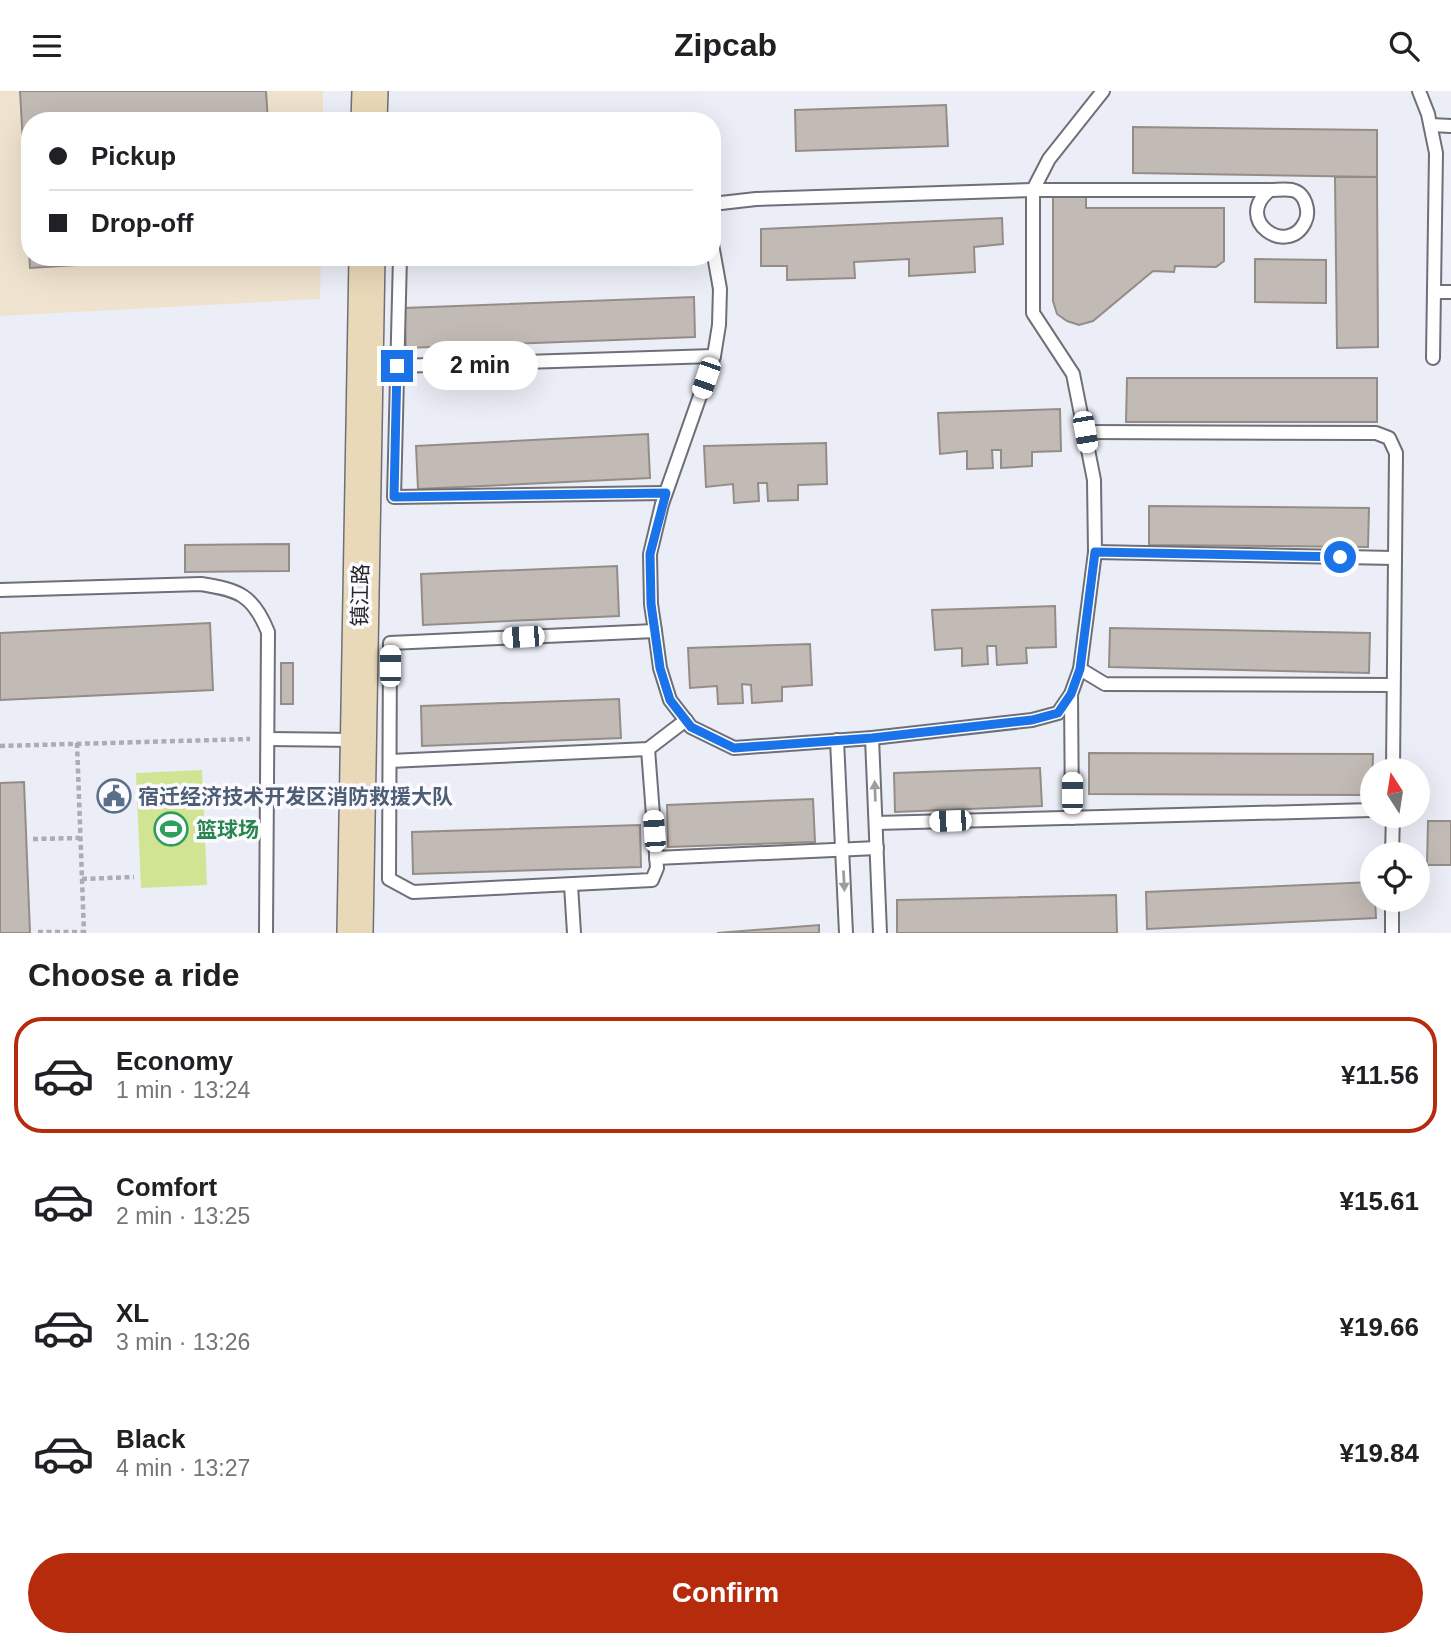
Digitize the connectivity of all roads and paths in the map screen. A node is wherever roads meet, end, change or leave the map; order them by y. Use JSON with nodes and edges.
{"nodes":[{"id":1,"x":370,"y":91,"type":"edge"},
{"id":2,"x":1103,"y":91,"type":"edge"},
{"id":3,"x":1419,"y":91,"type":"edge"},
{"id":4,"x":369,"y":112,"type":"edge"},
{"id":5,"x":1431,"y":125,"type":"junction"},
{"id":6,"x":1451,"y":126,"type":"edge"},
{"id":7,"x":1033,"y":190,"type":"junction"},
{"id":8,"x":1270,"y":190,"type":"junction"},
{"id":9,"x":721,"y":203,"type":"edge"},
{"id":10,"x":367,"y":266,"type":"edge"},
{"id":11,"x":400,"y":266,"type":"edge"},
{"id":12,"x":716,"y":266,"type":"edge"},
{"id":13,"x":1434,"y":292,"type":"junction"},
{"id":14,"x":1451,"y":292,"type":"edge"},
{"id":15,"x":714,"y":356,"type":"junction"},
{"id":16,"x":1433,"y":358,"type":"dead end"},
{"id":17,"x":397,"y":366,"type":"junction"},
{"id":18,"x":1085,"y":432,"type":"junction"},
{"id":19,"x":666,"y":493,"type":"junction"},
{"id":20,"x":1095,"y":552,"type":"junction"},
{"id":21,"x":1394,"y":558,"type":"junction"},
{"id":22,"x":0,"y":590,"type":"edge"},
{"id":23,"x":655,"y":631,"type":"junction"},
{"id":24,"x":1080,"y":669,"type":"junction"},
{"id":25,"x":1393,"y":685,"type":"junction"},
{"id":26,"x":1071,"y":694,"type":"junction"},
{"id":27,"x":686,"y":720,"type":"junction"},
{"id":28,"x":872,"y":738,"type":"junction"},
{"id":29,"x":268,"y":739,"type":"junction"},
{"id":30,"x":357,"y":740,"type":"junction"},
{"id":31,"x":837,"y":740,"type":"junction"},
{"id":32,"x":77,"y":743,"type":"junction"},
{"id":33,"x":0,"y":745,"type":"edge"},
{"id":34,"x":648,"y":749,"type":"junction"},
{"id":35,"x":1393,"y":758,"type":"edge"},
{"id":36,"x":390,"y":761,"type":"junction"},
{"id":37,"x":1360,"y":810,"type":"edge"},
{"id":38,"x":1072,"y":818,"type":"junction"},
{"id":39,"x":876,"y":823,"type":"junction"},
{"id":40,"x":80,"y":838,"type":"junction"},
{"id":41,"x":33,"y":839,"type":"dead end"},
{"id":42,"x":877,"y":849,"type":"junction"},
{"id":43,"x":842,"y":850,"type":"junction"},
{"id":44,"x":656,"y":858,"type":"junction"},
{"id":45,"x":134,"y":877,"type":"dead end"},
{"id":46,"x":82,"y":879,"type":"junction"},
{"id":47,"x":571,"y":885,"type":"junction"},
{"id":48,"x":1392,"y":912,"type":"edge"},
{"id":49,"x":38,"y":932,"type":"edge"},
{"id":50,"x":83,"y":932,"type":"edge"},
{"id":51,"x":266,"y":933,"type":"edge"},
{"id":52,"x":355,"y":933,"type":"edge"},
{"id":53,"x":574,"y":933,"type":"edge"},
{"id":54,"x":846,"y":933,"type":"edge"},
{"id":55,"x":880,"y":933,"type":"edge"},
{"id":56,"x":1392,"y":933,"type":"edge"}],
"edges":[{"from":1,"to":4,"type":"street"},
{"from":2,"to":7,"type":"lane"},
{"from":3,"to":5,"type":"lane"},
{"from":5,"to":6,"type":"lane"},
{"from":5,"to":13,"type":"lane"},
{"from":7,"to":8,"type":"lane"},
{"from":7,"to":9,"type":"lane"},
{"from":7,"to":18,"type":"lane"},
{"from":8,"to":8,"type":"lane"},
{"from":10,"to":30,"type":"street","name":"镇江路"},
{"from":11,"to":17,"type":"lane"},
{"from":12,"to":15,"type":"lane"},
{"from":13,"to":14,"type":"lane"},
{"from":13,"to":16,"type":"lane"},
{"from":15,"to":17,"type":"lane"},
{"from":15,"to":19,"type":"lane"},
{"from":17,"to":19,"type":"lane"},
{"from":18,"to":20,"type":"lane"},
{"from":18,"to":21,"type":"lane"},
{"from":19,"to":23,"type":"lane"},
{"from":20,"to":21,"type":"lane"},
{"from":20,"to":24,"type":"lane"},
{"from":21,"to":25,"type":"lane"},
{"from":22,"to":29,"type":"lane"},
{"from":23,"to":27,"type":"lane"},
{"from":23,"to":36,"type":"lane"},
{"from":24,"to":25,"type":"lane"},
{"from":24,"to":26,"type":"lane"},
{"from":25,"to":35,"type":"lane"},
{"from":26,"to":28,"type":"lane"},
{"from":26,"to":38,"type":"lane"},
{"from":27,"to":31,"type":"lane"},
{"from":27,"to":34,"type":"lane"},
{"from":28,"to":31,"type":"lane"},
{"from":39,"to":28,"type":"lane","one_way":true},
{"from":29,"to":30,"type":"lane"},
{"from":29,"to":32,"type":"path"},
{"from":29,"to":51,"type":"lane"},
{"from":30,"to":52,"type":"street","name":"镇江路"},
{"from":31,"to":43,"type":"lane"},
{"from":32,"to":33,"type":"path"},
{"from":32,"to":40,"type":"path"},
{"from":34,"to":36,"type":"lane"},
{"from":34,"to":44,"type":"lane"},
{"from":36,"to":47,"type":"lane"},
{"from":37,"to":38,"type":"lane"},
{"from":38,"to":39,"type":"lane"},
{"from":39,"to":42,"type":"lane"},
{"from":40,"to":41,"type":"path"},
{"from":40,"to":46,"type":"path"},
{"from":42,"to":43,"type":"lane"},
{"from":42,"to":55,"type":"lane"},
{"from":43,"to":44,"type":"lane"},
{"from":43,"to":54,"type":"lane","one_way":true},
{"from":44,"to":47,"type":"lane"},
{"from":45,"to":46,"type":"path"},
{"from":46,"to":50,"type":"path"},
{"from":47,"to":53,"type":"lane"},
{"from":48,"to":56,"type":"lane"},
{"from":49,"to":50,"type":"path"}]}
